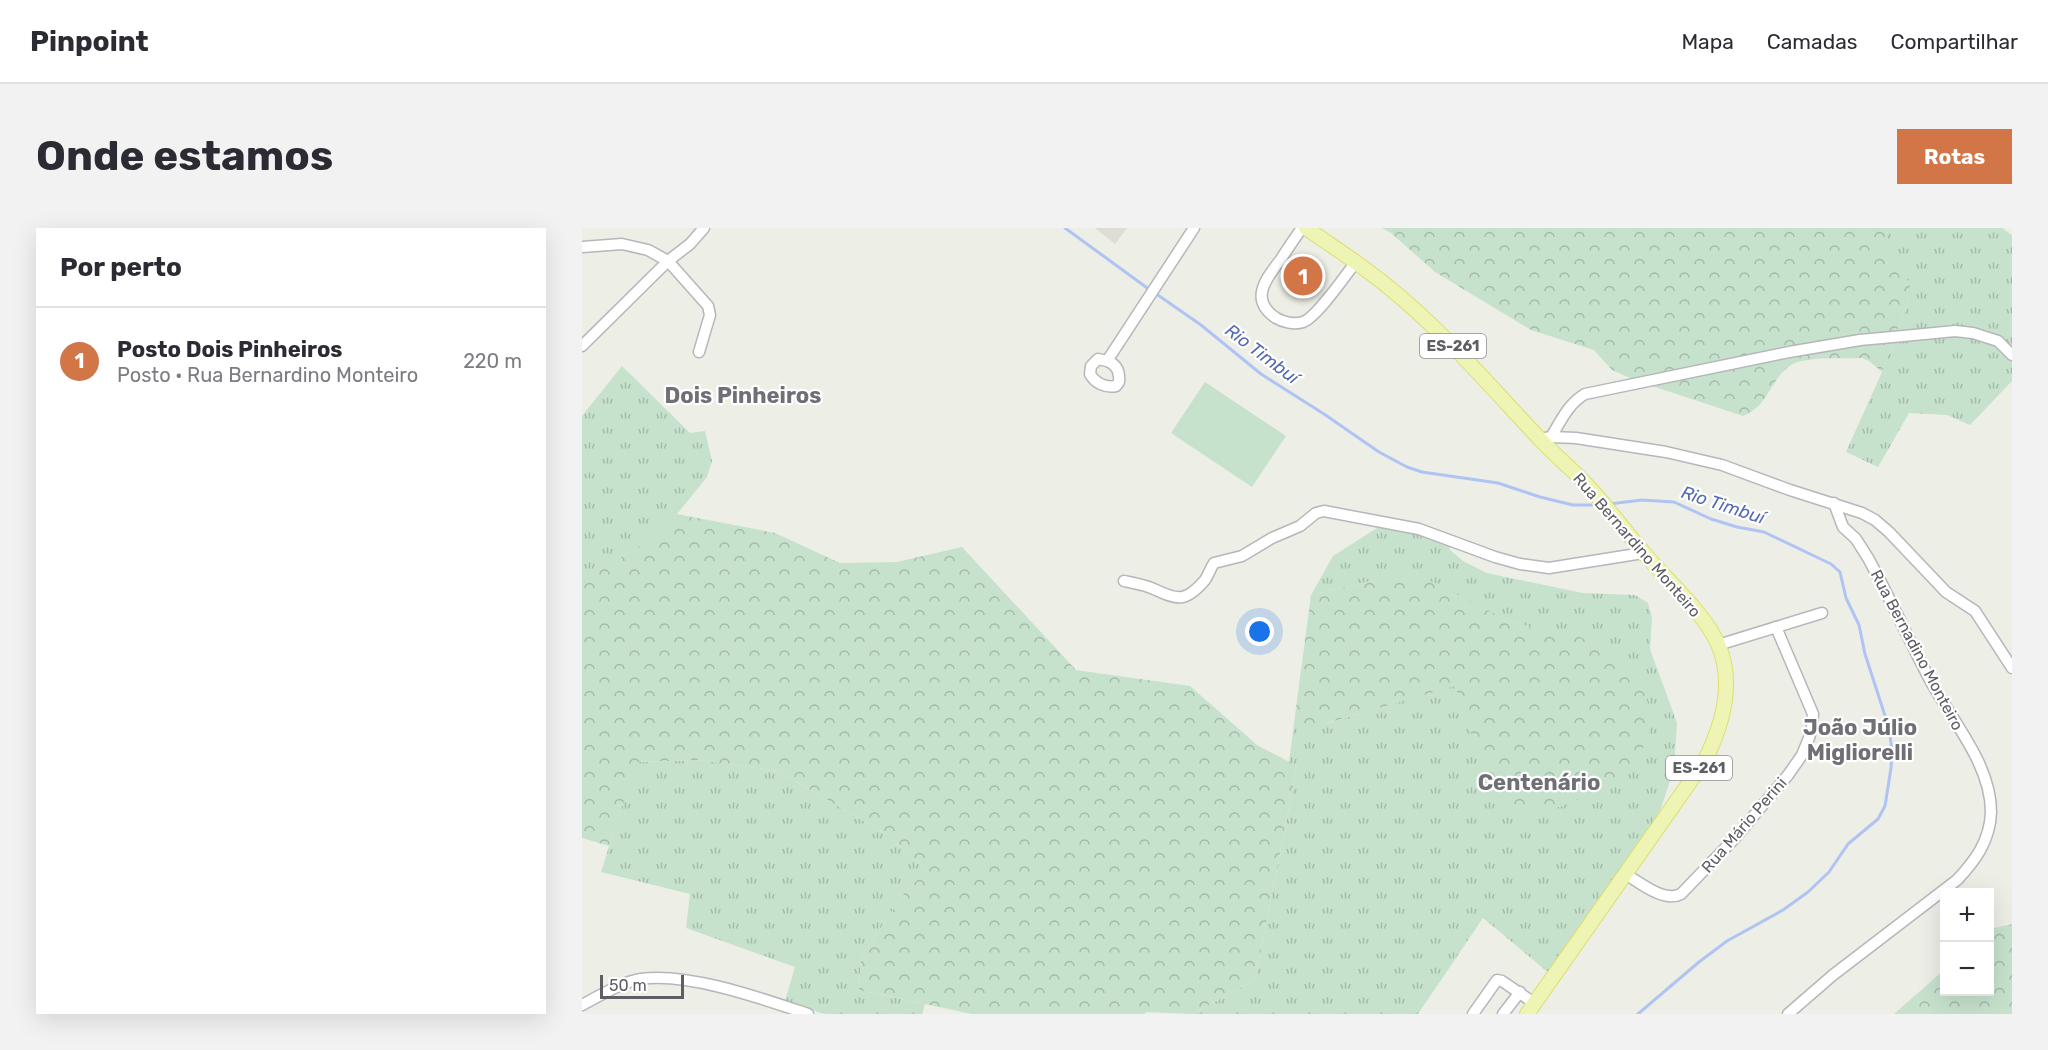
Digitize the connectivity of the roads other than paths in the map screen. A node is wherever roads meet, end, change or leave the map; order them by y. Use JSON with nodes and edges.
{"nodes":[{"id":1,"x":704,"y":228,"type":"edge"},
{"id":2,"x":1194,"y":228,"type":"edge"},
{"id":3,"x":1304,"y":228,"type":"edge"},
{"id":4,"x":582,"y":247,"type":"edge"},
{"id":5,"x":668,"y":261,"type":"junction"},
{"id":6,"x":1355,"y":263,"type":"junction"},
{"id":7,"x":582,"y":346,"type":"edge"},
{"id":8,"x":699,"y":352,"type":"dead end"},
{"id":9,"x":2012,"y":355,"type":"edge"},
{"id":10,"x":1107,"y":361,"type":"dead end"},
{"id":11,"x":1545,"y":438,"type":"junction"},
{"id":12,"x":1834,"y":503,"type":"junction"},
{"id":13,"x":1644,"y":553,"type":"junction"},
{"id":14,"x":1124,"y":581,"type":"dead end"},
{"id":15,"x":1822,"y":613,"type":"dead end"},
{"id":16,"x":1776,"y":627,"type":"junction"},
{"id":17,"x":1718,"y":645,"type":"junction"},
{"id":18,"x":2012,"y":668,"type":"edge"},
{"id":19,"x":1624,"y":873,"type":"junction"},
{"id":20,"x":1520,"y":992,"type":"junction"},
{"id":21,"x":582,"y":1005,"type":"edge"},
{"id":22,"x":774,"y":1009,"type":"edge"},
{"id":23,"x":1530,"y":1009,"type":"edge"},
{"id":24,"x":808,"y":1014,"type":"edge"},
{"id":25,"x":1473,"y":1014,"type":"edge"},
{"id":26,"x":1503,"y":1014,"type":"edge"},
{"id":27,"x":1788,"y":1014,"type":"edge"}],
"edges":[{"from":1,"to":5,"type":"street"},
{"from":2,"to":10,"type":"street"},
{"from":3,"to":6,"type":"main road","name":"Rua Bernardino Monteiro","number":"ES-261"},
{"from":3,"to":6,"type":"street"},
{"from":4,"to":5,"type":"street"},
{"from":5,"to":7,"type":"street"},
{"from":5,"to":8,"type":"street"},
{"from":6,"to":11,"type":"main road","name":"Rua Bernardino Monteiro","number":"ES-261"},
{"from":9,"to":11,"type":"street"},
{"from":11,"to":12,"type":"street"},
{"from":11,"to":13,"type":"main road","name":"Rua Bernardino Monteiro","number":"ES-261"},
{"from":12,"to":18,"type":"street"},
{"from":12,"to":27,"type":"street","name":"Rua Bernadino Monteiro"},
{"from":13,"to":14,"type":"street"},
{"from":13,"to":17,"type":"main road","name":"Rua Bernardino Monteiro","number":"ES-261"},
{"from":15,"to":16,"type":"street"},
{"from":16,"to":17,"type":"street"},
{"from":16,"to":19,"type":"street","name":"Rua Mário Perini"},
{"from":17,"to":19,"type":"main road","name":"Rua Bernardino Monteiro","number":"ES-261"},
{"from":19,"to":23,"type":"main road","number":"ES-261"},
{"from":20,"to":23,"type":"street"},
{"from":20,"to":25,"type":"street"},
{"from":20,"to":26,"type":"street"},
{"from":21,"to":22,"type":"street"},
{"from":22,"to":24,"type":"street"}]}
